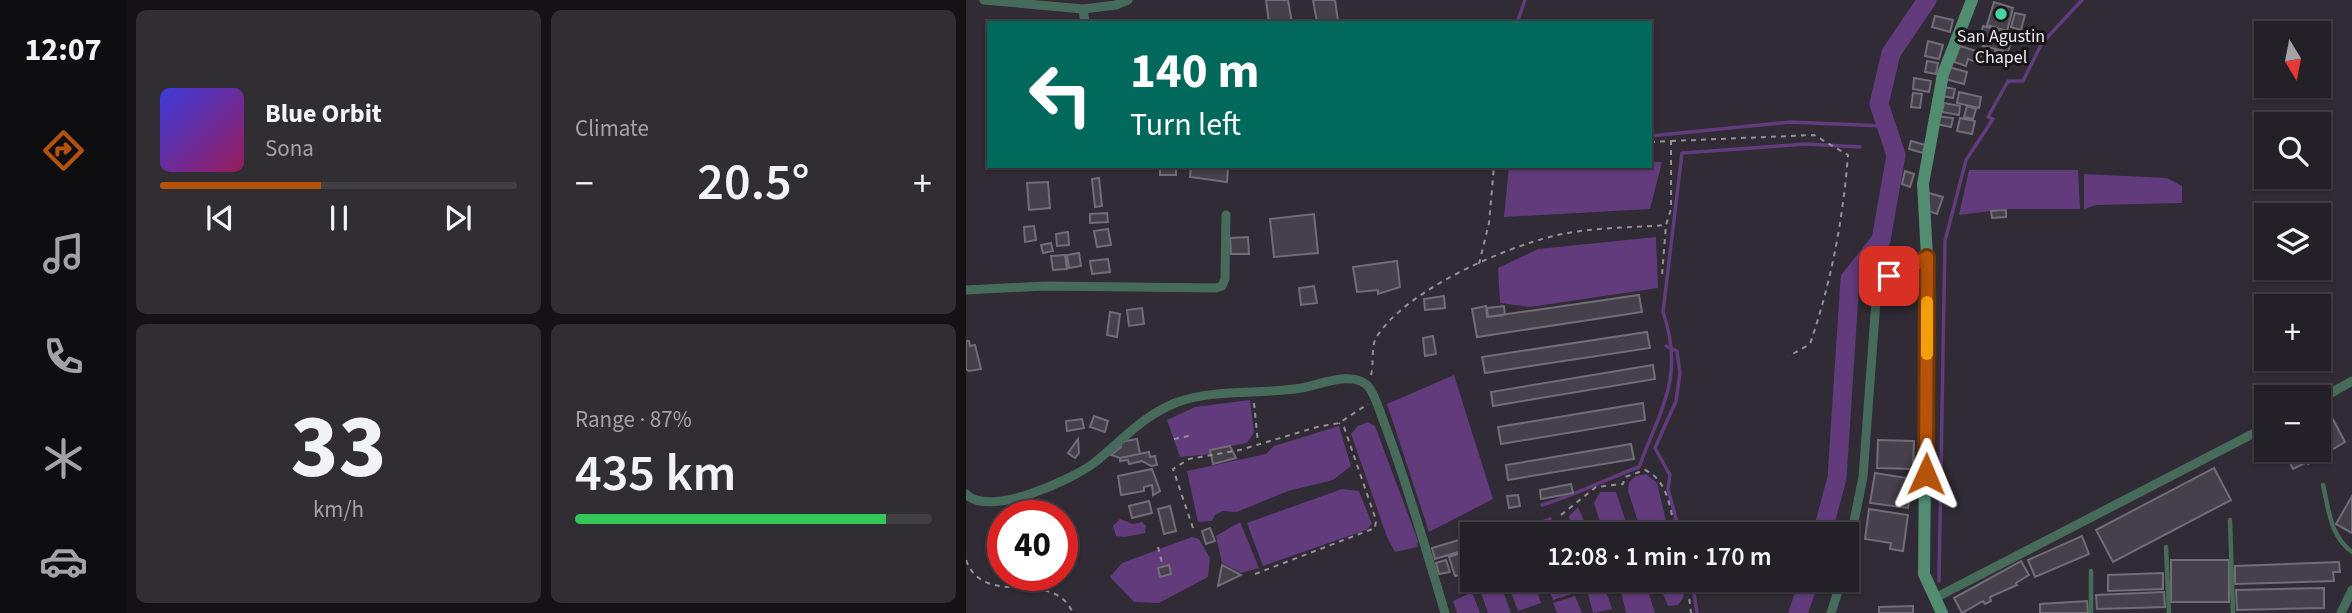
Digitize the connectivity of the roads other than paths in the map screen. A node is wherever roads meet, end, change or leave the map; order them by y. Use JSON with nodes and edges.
{"nodes":[{"id":1,"x":984,"y":0,"type":"edge"},
{"id":2,"x":1128,"y":0,"type":"edge"},
{"id":3,"x":1972,"y":0,"type":"edge"},
{"id":4,"x":1083,"y":9,"type":"junction"},
{"id":5,"x":1085,"y":21,"type":"edge"},
{"id":6,"x":1226,"y":215,"type":"dead end"},
{"id":7,"x":1927,"y":257,"type":"junction"},
{"id":8,"x":966,"y":290,"type":"edge"},
{"id":9,"x":2352,"y":381,"type":"edge"},
{"id":10,"x":2331,"y":393,"type":"edge"},
{"id":11,"x":2254,"y":433,"type":"edge"},
{"id":12,"x":2323,"y":485,"type":"dead end"},
{"id":13,"x":966,"y":494,"type":"edge"},
{"id":14,"x":2230,"y":520,"type":"dead end"},
{"id":15,"x":1854,"y":522,"type":"edge"},
{"id":16,"x":2166,"y":547,"type":"dead end"},
{"id":17,"x":2352,"y":552,"type":"edge"},
{"id":18,"x":2091,"y":571,"type":"dead end"},
{"id":19,"x":2352,"y":590,"type":"edge"},
{"id":20,"x":1838,"y":592,"type":"edge"},
{"id":21,"x":1935,"y":598,"type":"junction"},
{"id":22,"x":1445,"y":613,"type":"edge"},
{"id":23,"x":1831,"y":613,"type":"edge"},
{"id":24,"x":1942,"y":613,"type":"edge"},
{"id":25,"x":2091,"y":613,"type":"edge"},
{"id":26,"x":2169,"y":613,"type":"edge"},
{"id":27,"x":2233,"y":613,"type":"edge"},
{"id":28,"x":2341,"y":613,"type":"edge"}],
"edges":[{"from":1,"to":4,"type":"street"},
{"from":2,"to":4,"type":"street"},
{"from":3,"to":7,"type":"street"},
{"from":4,"to":5,"type":"street"},
{"from":6,"to":8,"type":"street"},
{"from":7,"to":15,"type":"street"},
{"from":7,"to":21,"type":"street"},
{"from":9,"to":10,"type":"street"},
{"from":11,"to":21,"type":"street"},
{"from":12,"to":17,"type":"lane"},
{"from":13,"to":22,"type":"street"},
{"from":14,"to":27,"type":"lane"},
{"from":16,"to":26,"type":"lane"},
{"from":18,"to":25,"type":"lane"},
{"from":19,"to":28,"type":"street"},
{"from":20,"to":23,"type":"street"},
{"from":21,"to":24,"type":"street"}]}
